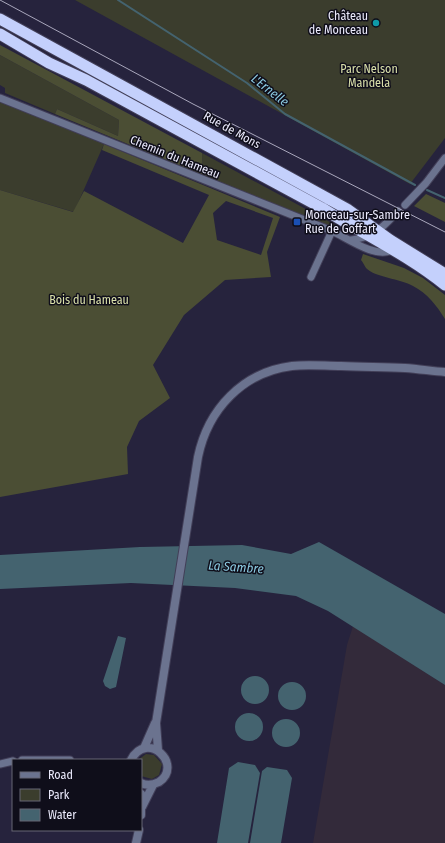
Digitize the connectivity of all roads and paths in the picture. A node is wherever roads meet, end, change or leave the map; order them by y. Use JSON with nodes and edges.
{"nodes":[{"id":1,"x":0,"y":19,"type":"edge"},
{"id":2,"x":0,"y":34,"type":"edge"},
{"id":3,"x":0,"y":98,"type":"edge"},
{"id":4,"x":445,"y":158,"type":"edge"},
{"id":5,"x":405,"y":205,"type":"dead end"},
{"id":6,"x":398,"y":211,"type":"dead end"},
{"id":7,"x":346,"y":224,"type":"junction"},
{"id":8,"x":332,"y":231,"type":"junction"},
{"id":9,"x":379,"y":231,"type":"junction"},
{"id":10,"x":342,"y":236,"type":"junction"},
{"id":11,"x":368,"y":237,"type":"junction"},
{"id":12,"x":351,"y":240,"type":"junction"},
{"id":13,"x":392,"y":250,"type":"junction"},
{"id":14,"x":445,"y":274,"type":"edge"},
{"id":15,"x":311,"y":277,"type":"dead end"},
{"id":16,"x":445,"y":285,"type":"edge"},
{"id":17,"x":445,"y":372,"type":"edge"},
{"id":18,"x":156,"y":722,"type":"junction"},
{"id":19,"x":144,"y":748,"type":"junction"},
{"id":20,"x":158,"y":750,"type":"junction"},
{"id":21,"x":132,"y":759,"type":"edge"},
{"id":22,"x":12,"y":761,"type":"edge"},
{"id":23,"x":0,"y":764,"type":"edge"},
{"id":24,"x":142,"y":783,"type":"edge"},
{"id":25,"x":153,"y":785,"type":"junction"},
{"id":26,"x":142,"y":811,"type":"edge"},
{"id":27,"x":138,"y":831,"type":"edge"},
{"id":28,"x":136,"y":843,"type":"edge"}],
"edges":[{"from":1,"to":9,"type":"highway","name":"Rue de Mons"},
{"from":2,"to":7,"type":"highway"},
{"from":3,"to":8,"type":"street","name":"Chemin du Hameau"},
{"from":4,"to":5,"type":"street"},
{"from":6,"to":9,"type":"street"},
{"from":7,"to":10,"type":"street"},
{"from":7,"to":11,"type":"highway"},
{"from":8,"to":10,"type":"street","name":"Chemin du Hameau"},
{"from":8,"to":15,"type":"street"},
{"from":9,"to":11,"type":"street"},
{"from":9,"to":14,"type":"highway","name":"Rue de Mons"},
{"from":10,"to":12,"type":"street","name":"Chemin du Hameau"},
{"from":11,"to":12,"type":"street"},
{"from":11,"to":13,"type":"highway"},
{"from":12,"to":13,"type":"street","name":"Chemin du Hameau"},
{"from":13,"to":16,"type":"highway"},
{"from":17,"to":18,"type":"street"},
{"from":18,"to":19,"type":"street"},
{"from":18,"to":20,"type":"street"},
{"from":19,"to":20,"type":"street"},
{"from":19,"to":21,"type":"street"},
{"from":20,"to":25,"type":"street"},
{"from":22,"to":23,"type":"street"},
{"from":24,"to":25,"type":"street"},
{"from":25,"to":26,"type":"street"},
{"from":27,"to":28,"type":"street"}]}
